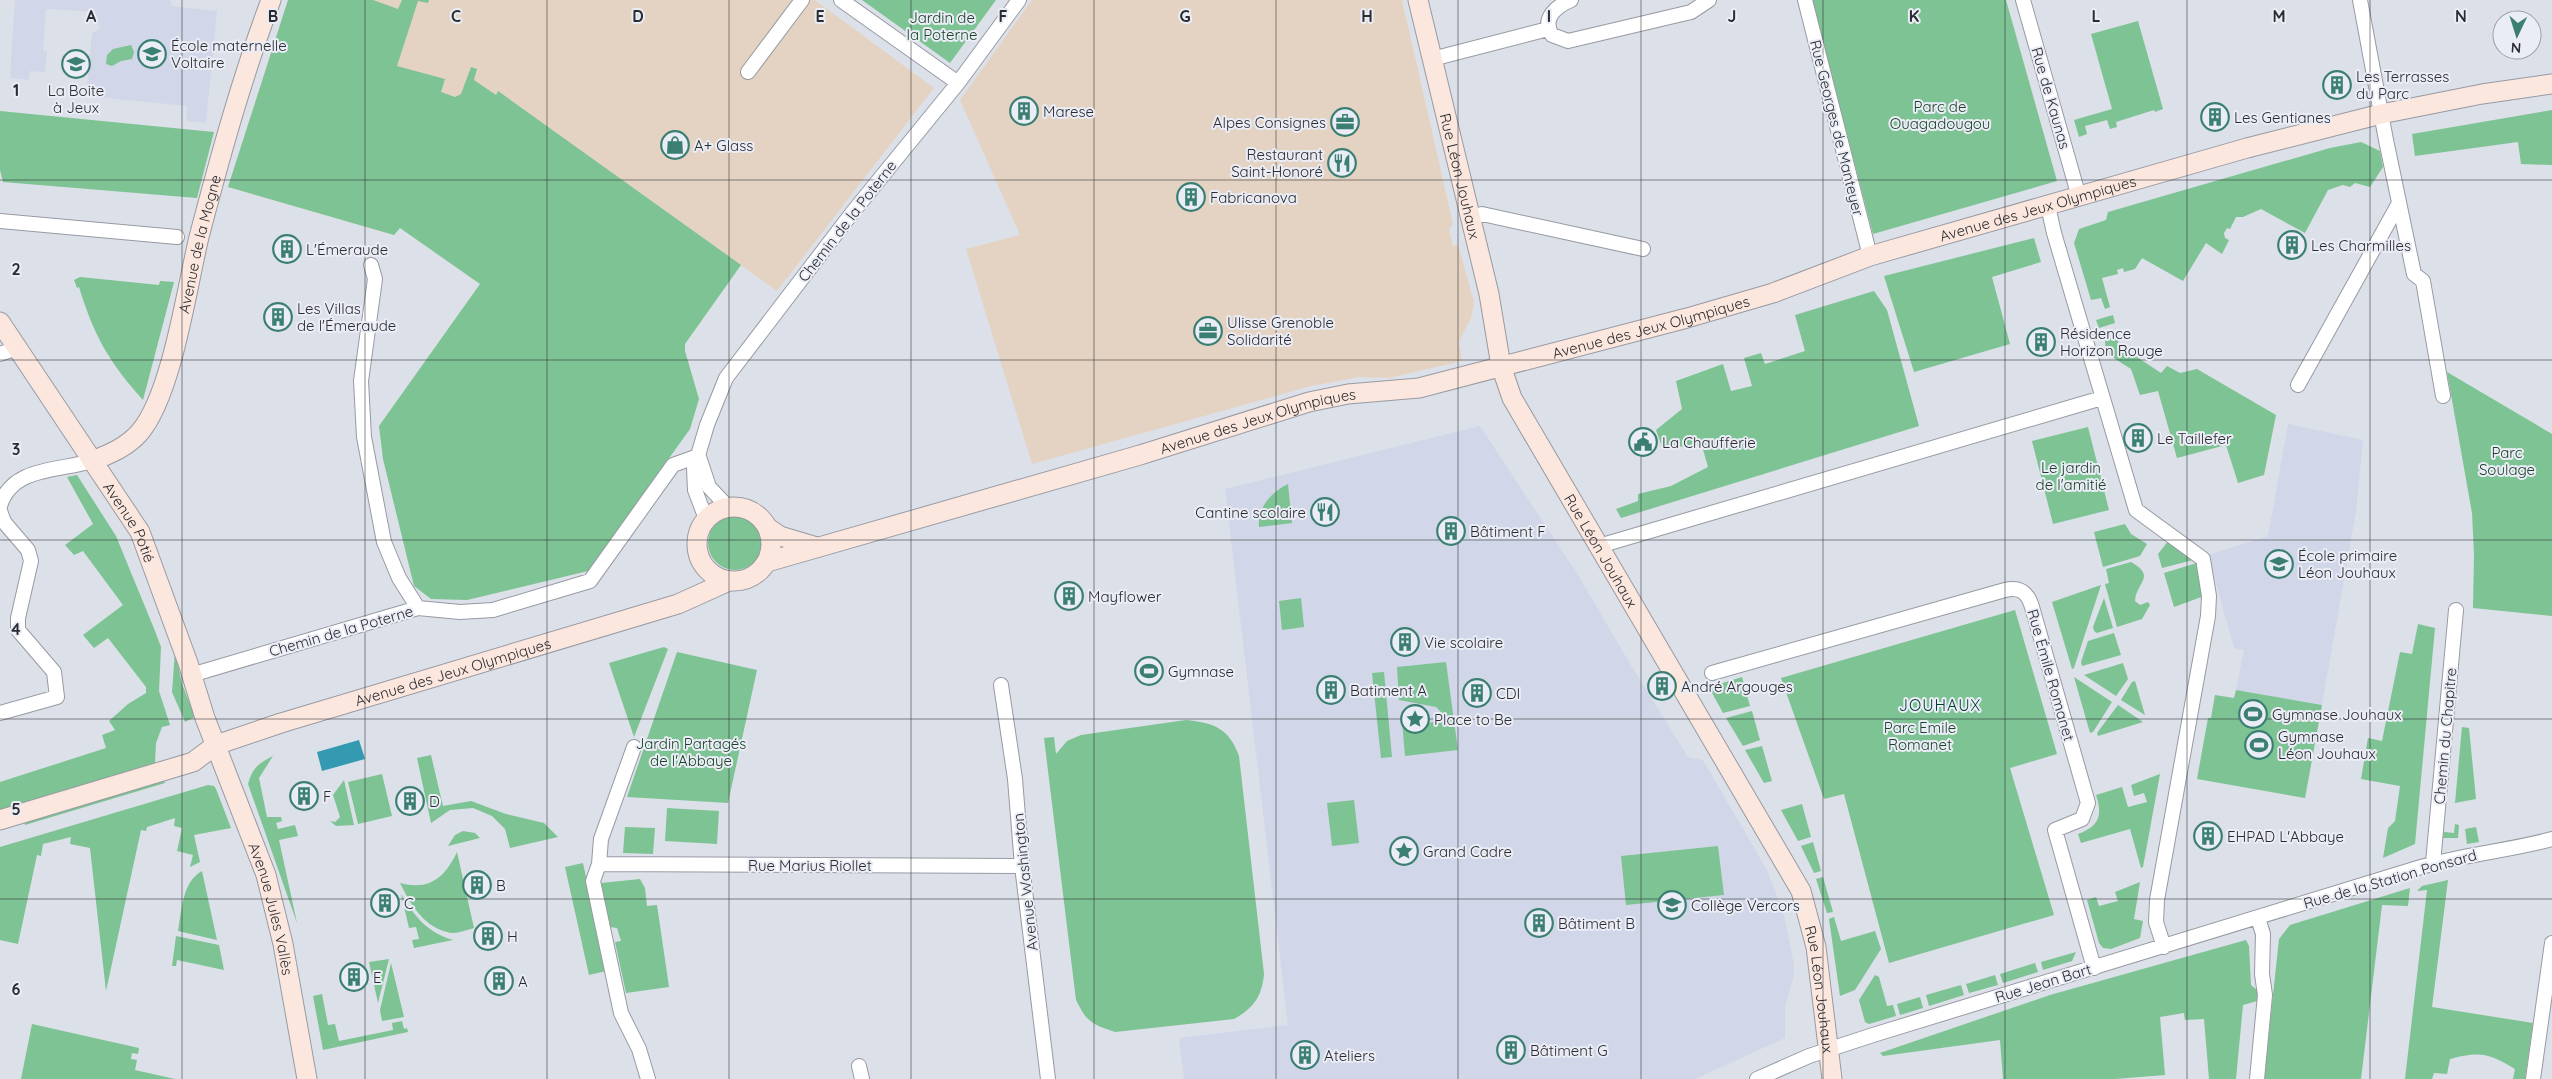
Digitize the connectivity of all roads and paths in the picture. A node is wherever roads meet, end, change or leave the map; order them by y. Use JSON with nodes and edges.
{"nodes":[{"id":1,"x":271,"y":0,"type":"edge"},
{"id":2,"x":802,"y":0,"type":"edge"},
{"id":3,"x":841,"y":0,"type":"edge"},
{"id":4,"x":1019,"y":0,"type":"edge"},
{"id":5,"x":1418,"y":0,"type":"edge"},
{"id":6,"x":1572,"y":0,"type":"edge"},
{"id":7,"x":1709,"y":0,"type":"edge"},
{"id":8,"x":1805,"y":0,"type":"edge"},
{"id":9,"x":2023,"y":0,"type":"edge"},
{"id":10,"x":2360,"y":0,"type":"edge"},
{"id":11,"x":1548,"y":29,"type":"junction"},
{"id":12,"x":1432,"y":59,"type":"junction"},
{"id":13,"x":748,"y":72,"type":"dead end"},
{"id":14,"x":2552,"y":73,"type":"edge"},
{"id":15,"x":958,"y":82,"type":"junction"},
{"id":16,"x":2552,"y":84,"type":"edge"},
{"id":17,"x":2482,"y":94,"type":"junction"},
{"id":18,"x":2381,"y":114,"type":"junction"},
{"id":19,"x":2079,"y":197,"type":"junction"},
{"id":20,"x":2398,"y":205,"type":"junction"},
{"id":21,"x":2048,"y":206,"type":"junction"},
{"id":22,"x":1470,"y":217,"type":"junction"},
{"id":23,"x":0,"y":221,"type":"edge"},
{"id":24,"x":177,"y":237,"type":"dead end"},
{"id":25,"x":1643,"y":249,"type":"dead end"},
{"id":26,"x":1870,"y":256,"type":"junction"},
{"id":27,"x":371,"y":265,"type":"dead end"},
{"id":28,"x":0,"y":322,"type":"edge"},
{"id":29,"x":8,"y":351,"type":"edge"},
{"id":30,"x":1502,"y":366,"type":"junction"},
{"id":31,"x":2298,"y":385,"type":"dead end"},
{"id":32,"x":2443,"y":396,"type":"dead end"},
{"id":33,"x":2102,"y":398,"type":"junction"},
{"id":34,"x":698,"y":456,"type":"junction"},
{"id":35,"x":92,"y":461,"type":"junction"},
{"id":36,"x":0,"y":506,"type":"edge"},
{"id":37,"x":728,"y":507,"type":"junction"},
{"id":38,"x":1,"y":517,"type":"edge"},
{"id":39,"x":706,"y":519,"type":"junction"},
{"id":40,"x":768,"y":528,"type":"junction"},
{"id":41,"x":1599,"y":546,"type":"junction"},
{"id":42,"x":817,"y":547,"type":"junction"},
{"id":43,"x":767,"y":562,"type":"junction"},
{"id":44,"x":702,"y":563,"type":"junction"},
{"id":45,"x":729,"y":581,"type":"junction"},
{"id":46,"x":688,"y":599,"type":"junction"},
{"id":47,"x":418,"y":608,"type":"junction"},
{"id":48,"x":2456,"y":610,"type":"dead end"},
{"id":49,"x":1712,"y":673,"type":"dead end"},
{"id":50,"x":191,"y":675,"type":"junction"},
{"id":51,"x":1002,"y":684,"type":"dead end"},
{"id":52,"x":0,"y":713,"type":"edge"},
{"id":53,"x":216,"y":745,"type":"junction"},
{"id":54,"x":634,"y":747,"type":"dead end"},
{"id":55,"x":0,"y":820,"type":"edge"},
{"id":56,"x":2552,"y":839,"type":"edge"},
{"id":57,"x":2433,"y":863,"type":"junction"},
{"id":58,"x":599,"y":864,"type":"junction"},
{"id":59,"x":1022,"y":866,"type":"junction"},
{"id":60,"x":2258,"y":918,"type":"junction"},
{"id":61,"x":2552,"y":942,"type":"edge"},
{"id":62,"x":2164,"y":947,"type":"junction"},
{"id":63,"x":2094,"y":968,"type":"junction"},
{"id":64,"x":1828,"y":1050,"type":"junction"},
{"id":65,"x":307,"y":1079,"type":"edge"},
{"id":66,"x":648,"y":1079,"type":"edge"},
{"id":67,"x":1048,"y":1079,"type":"edge"},
{"id":68,"x":1757,"y":1079,"type":"edge"},
{"id":69,"x":1832,"y":1079,"type":"edge"},
{"id":70,"x":2256,"y":1079,"type":"edge"},
{"id":71,"x":2533,"y":1079,"type":"edge"}],
"edges":[{"from":1,"to":35,"type":"main road","name":"Avenue de la Mogne"},
{"from":2,"to":13,"type":"street"},
{"from":3,"to":15,"type":"street"},
{"from":4,"to":15,"type":"street","name":"Chemin de la Poterne"},
{"from":5,"to":12,"type":"main road","name":"Rue Léon Jouhaux"},
{"from":6,"to":11,"type":"street"},
{"from":7,"to":11,"type":"street"},
{"from":8,"to":26,"type":"street","name":"Rue Georges de Manteyer"},
{"from":9,"to":19,"type":"street","name":"Rue de Kaunas"},
{"from":10,"to":18,"type":"street"},
{"from":11,"to":12,"type":"street"},
{"from":12,"to":22,"type":"main road","name":"Rue Léon Jouhaux"},
{"from":14,"to":17,"type":"main road","name":"Avenue des Jeux Olympiques"},
{"from":15,"to":34,"type":"street","name":"Chemin de la Poterne"},
{"from":16,"to":17,"type":"main road","name":"Avenue des Jeux Olympiques"},
{"from":17,"to":18,"type":"main road","name":"Avenue des Jeux Olympiques"},
{"from":18,"to":19,"type":"main road","name":"Avenue des Jeux Olympiques"},
{"from":18,"to":20,"type":"street"},
{"from":19,"to":21,"type":"main road","name":"Avenue des Jeux Olympiques"},
{"from":20,"to":31,"type":"street"},
{"from":20,"to":32,"type":"street"},
{"from":21,"to":26,"type":"main road","name":"Avenue des Jeux Olympiques"},
{"from":21,"to":33,"type":"street"},
{"from":22,"to":25,"type":"street"},
{"from":22,"to":30,"type":"main road","name":"Rue Léon Jouhaux"},
{"from":23,"to":24,"type":"street"},
{"from":26,"to":30,"type":"main road","name":"Avenue des Jeux Olympiques"},
{"from":27,"to":47,"type":"street"},
{"from":28,"to":29,"type":"main road","name":"Avenue Potié"},
{"from":29,"to":35,"type":"main road","name":"Avenue Potié"},
{"from":30,"to":41,"type":"main road","name":"Rue Léon Jouhaux"},
{"from":30,"to":42,"type":"main road","name":"Avenue des Jeux Olympiques"},
{"from":33,"to":41,"type":"street"},
{"from":33,"to":62,"type":"street"},
{"from":34,"to":37,"type":"street"},
{"from":34,"to":39,"type":"street","name":"Chemin de la Poterne"},
{"from":34,"to":47,"type":"street","name":"Chemin de la Poterne"},
{"from":35,"to":36,"type":"street"},
{"from":35,"to":50,"type":"main road","name":"Avenue Potié"},
{"from":37,"to":39,"type":"main road"},
{"from":37,"to":40,"type":"main road"},
{"from":38,"to":52,"type":"street"},
{"from":39,"to":44,"type":"main road"},
{"from":40,"to":42,"type":"main road"},
{"from":40,"to":43,"type":"main road"},
{"from":41,"to":64,"type":"main road","name":"Rue Léon Jouhaux"},
{"from":42,"to":43,"type":"main road","name":"Avenue des Jeux Olympiques"},
{"from":43,"to":45,"type":"main road"},
{"from":44,"to":45,"type":"main road"},
{"from":44,"to":46,"type":"main road"},
{"from":45,"to":46,"type":"main road","name":"Avenue des Jeux Olympiques"},
{"from":46,"to":53,"type":"main road","name":"Avenue des Jeux Olympiques"},
{"from":47,"to":50,"type":"street","name":"Chemin de la Poterne"},
{"from":48,"to":57,"type":"street","name":"Chemin du Chapitre"},
{"from":49,"to":63,"type":"street","name":"Rue Émile Romanet"},
{"from":50,"to":53,"type":"main road","name":"Avenue Potié"},
{"from":51,"to":59,"type":"street","name":"Avenue Washington"},
{"from":53,"to":55,"type":"main road","name":"Avenue des Jeux Olympiques"},
{"from":53,"to":65,"type":"main road","name":"Avenue Jules Vallès"},
{"from":54,"to":58,"type":"street"},
{"from":56,"to":57,"type":"street","name":"Rue de la Station Ponsard"},
{"from":57,"to":60,"type":"street","name":"Rue de la Station Ponsard"},
{"from":58,"to":59,"type":"street","name":"Rue Marius Riollet"},
{"from":58,"to":66,"type":"street"},
{"from":59,"to":67,"type":"street","name":"Avenue Washington"},
{"from":60,"to":62,"type":"street","name":"Rue Jean Bart"},
{"from":60,"to":70,"type":"street"},
{"from":61,"to":71,"type":"street"},
{"from":62,"to":63,"type":"street","name":"Rue Jean Bart"},
{"from":63,"to":64,"type":"street","name":"Rue Jean Bart"},
{"from":64,"to":68,"type":"street","name":"Rue Jean Bart"},
{"from":64,"to":69,"type":"main road","name":"Rue Léon Jouhaux"}]}
